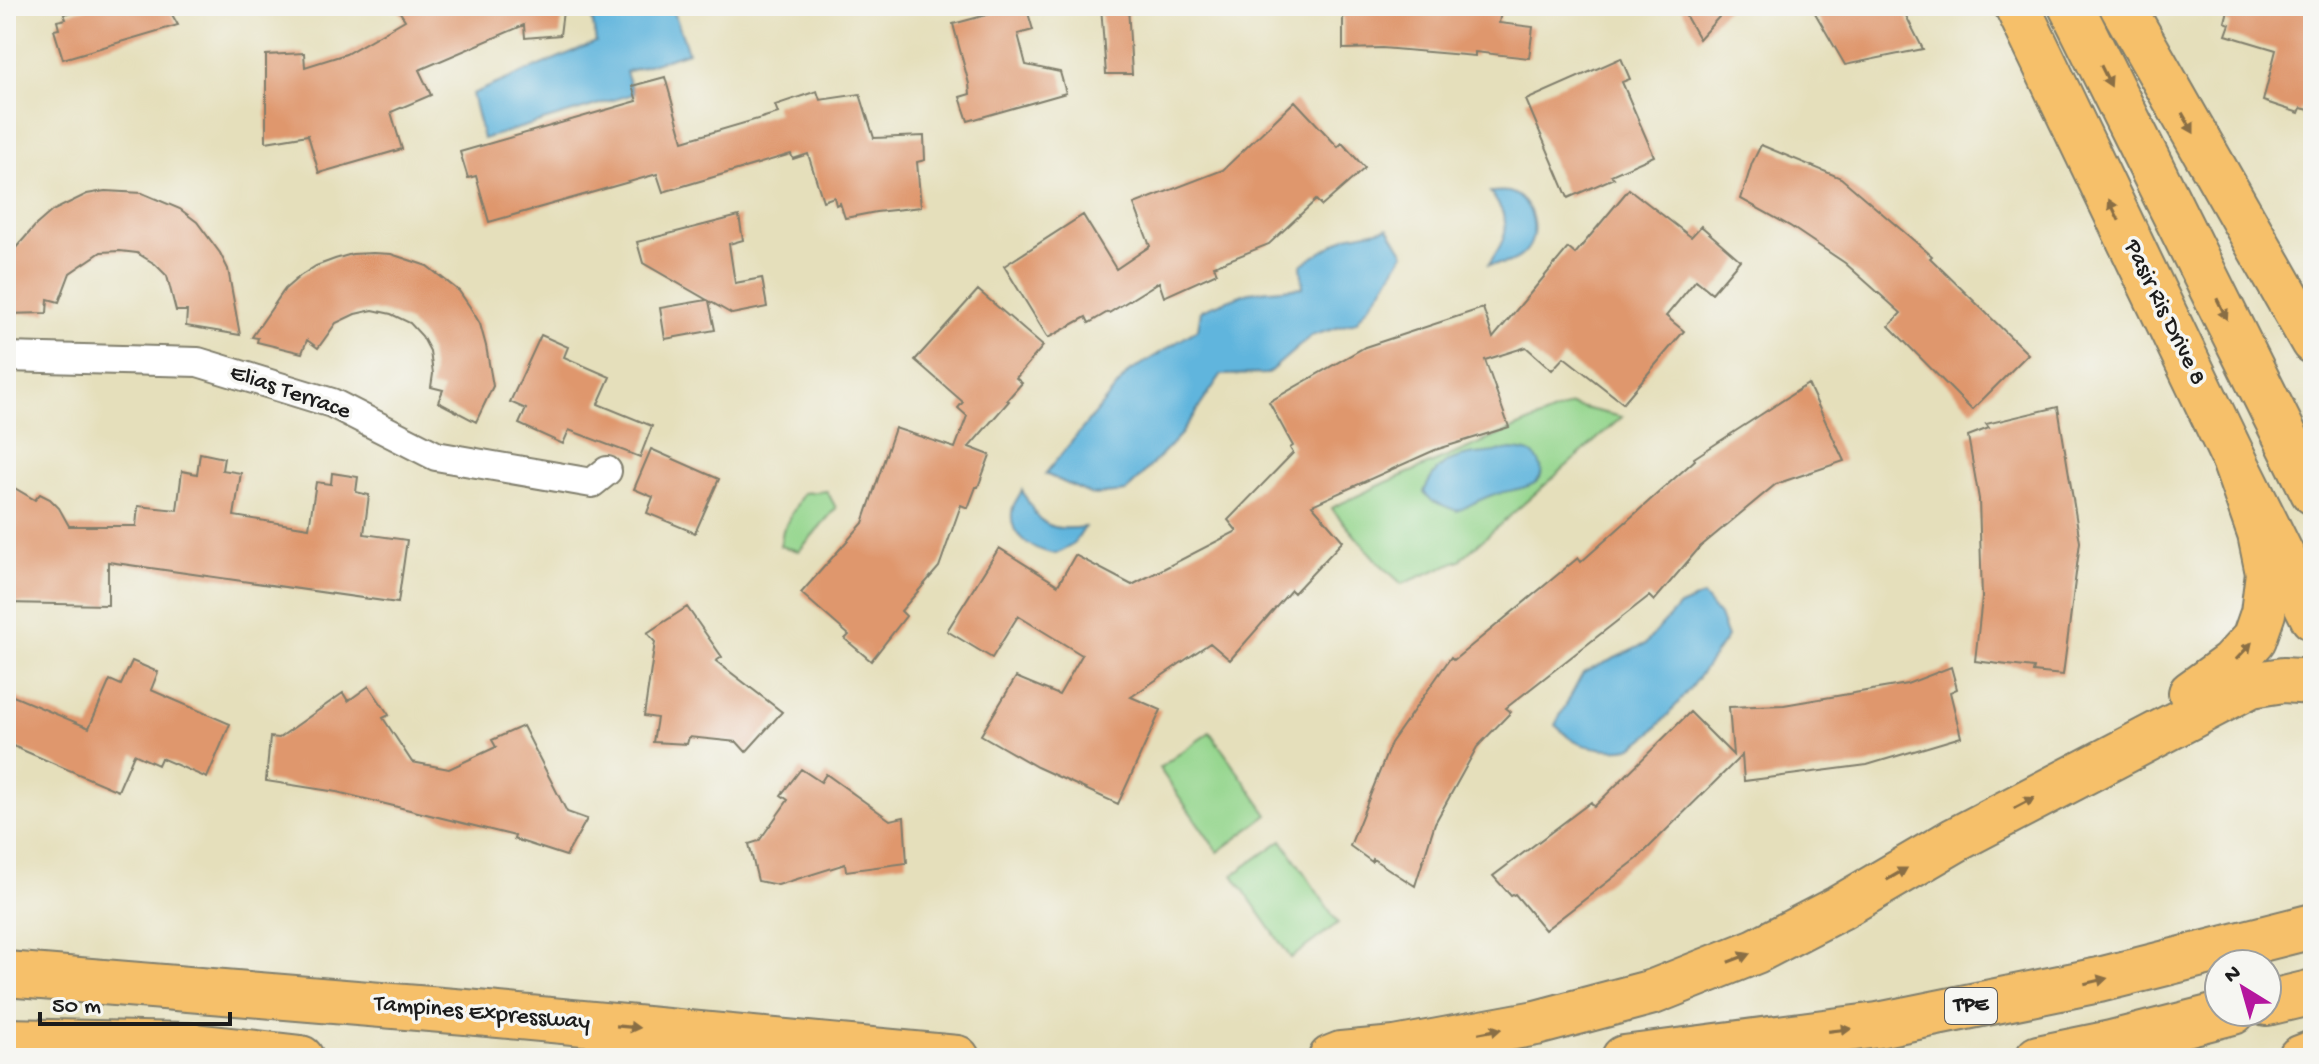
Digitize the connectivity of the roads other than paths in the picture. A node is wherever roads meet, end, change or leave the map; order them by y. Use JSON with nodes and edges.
{"nodes":[{"id":1,"x":2017,"y":6,"type":"edge"},
{"id":2,"x":2071,"y":6,"type":"edge"},
{"id":3,"x":2122,"y":6,"type":"edge"},
{"id":4,"x":2313,"y":342,"type":"edge"},
{"id":5,"x":6,"y":357,"type":"edge"},
{"id":6,"x":2233,"y":457,"type":"junction"},
{"id":7,"x":607,"y":471,"type":"dead end"},
{"id":8,"x":2313,"y":492,"type":"edge"},
{"id":9,"x":2313,"y":618,"type":"edge"},
{"id":10,"x":2313,"y":682,"type":"edge"},
{"id":11,"x":2119,"y":754,"type":"junction"},
{"id":12,"x":2313,"y":926,"type":"edge"},
{"id":13,"x":6,"y":945,"type":"edge"},
{"id":14,"x":6,"y":974,"type":"edge"},
{"id":15,"x":2313,"y":992,"type":"edge"},
{"id":16,"x":2283,"y":999,"type":"edge"},
{"id":17,"x":466,"y":1012,"type":"junction"},
{"id":18,"x":2203,"y":1020,"type":"edge"},
{"id":19,"x":6,"y":1041,"type":"edge"},
{"id":20,"x":2313,"y":1053,"type":"edge"},
{"id":21,"x":301,"y":1058,"type":"edge"},
{"id":22,"x":957,"y":1058,"type":"edge"},
{"id":23,"x":1331,"y":1058,"type":"edge"},
{"id":24,"x":1624,"y":1058,"type":"edge"},
{"id":25,"x":2038,"y":1058,"type":"edge"},
{"id":26,"x":2300,"y":1058,"type":"edge"}],
"edges":[{"from":6,"to":1,"type":"main road","name":"Pasir Ris Drive 8","one_way":true},
{"from":2,"to":8,"type":"main road","one_way":true},
{"from":3,"to":4,"type":"main road","one_way":true},
{"from":5,"to":7,"type":"street","name":"Elias Terrace"},
{"from":6,"to":9,"type":"main road","name":"Pasir Ris Drive 8"},
{"from":11,"to":6,"type":"main road","one_way":true},
{"from":10,"to":11,"type":"main road"},
{"from":23,"to":11,"type":"main road","one_way":true},
{"from":24,"to":12,"type":"main road","number":"TPE","one_way":true},
{"from":13,"to":17,"type":"main road"},
{"from":14,"to":17,"type":"main road","name":"Tampines Expressway"},
{"from":15,"to":16,"type":"main road"},
{"from":17,"to":22,"type":"main road","name":"Tampines Expressway","one_way":true},
{"from":18,"to":25,"type":"main road"},
{"from":19,"to":21,"type":"main road"},
{"from":20,"to":26,"type":"main road"}]}
